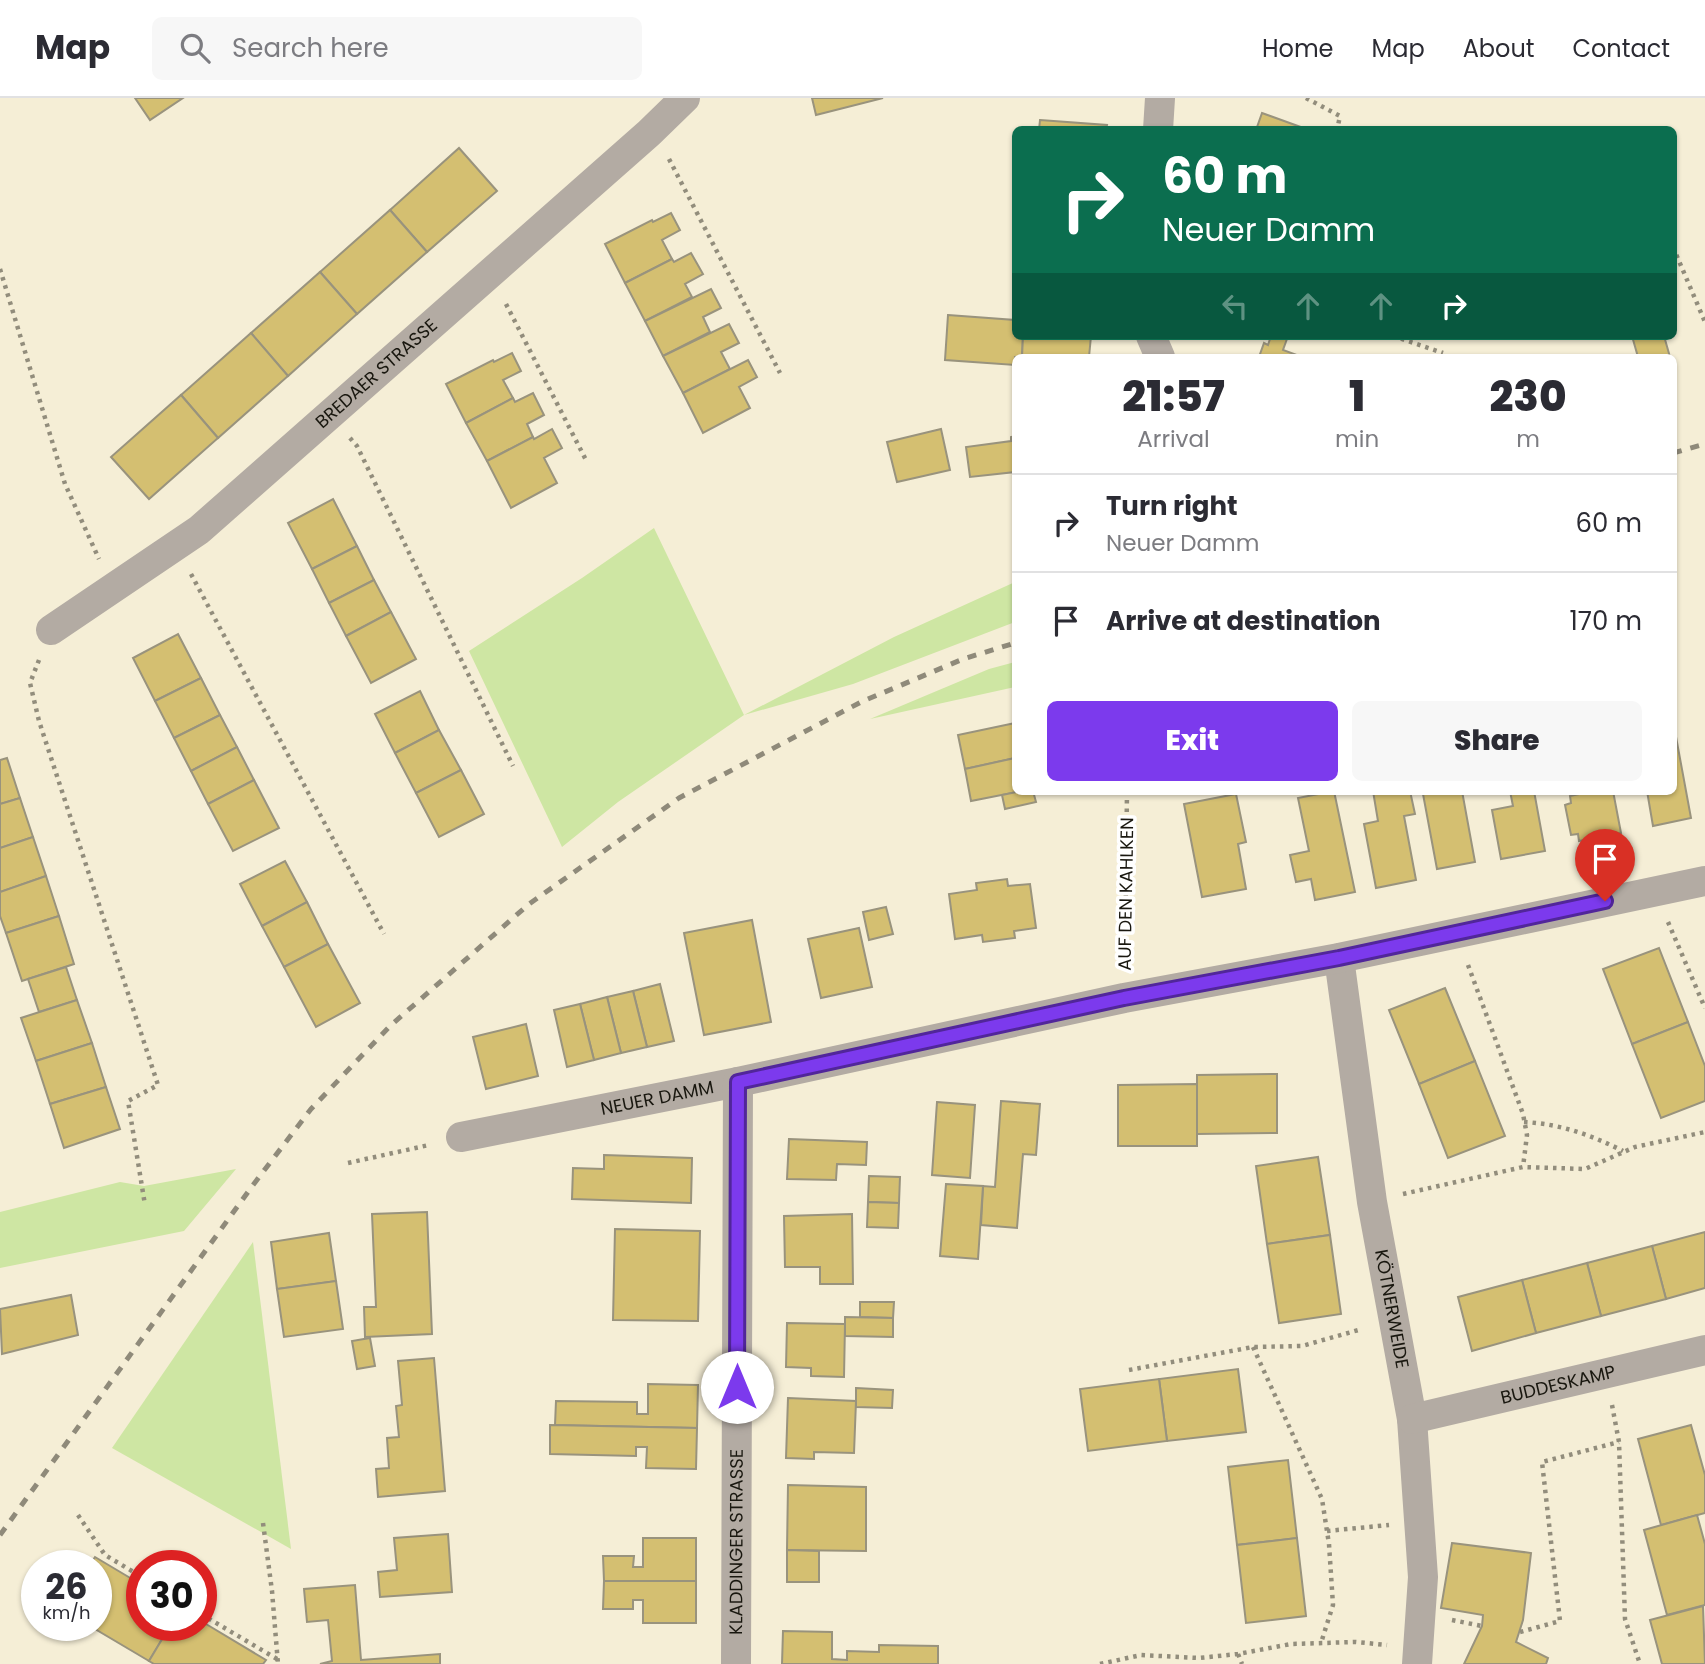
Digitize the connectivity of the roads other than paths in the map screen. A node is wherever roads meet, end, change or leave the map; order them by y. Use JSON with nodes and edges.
{"nodes":[{"id":1,"x":685,"y":98,"type":"edge"},
{"id":2,"x":1160,"y":98,"type":"edge"},
{"id":3,"x":1158,"y":126,"type":"edge"},
{"id":4,"x":51,"y":630,"type":"road end"},
{"id":5,"x":1705,"y":881,"type":"edge"},
{"id":6,"x":1339,"y":958,"type":"junction"},
{"id":7,"x":738,"y":1082,"type":"junction"},
{"id":8,"x":461,"y":1137,"type":"road end"},
{"id":9,"x":1705,"y":1350,"type":"edge"},
{"id":10,"x":1412,"y":1419,"type":"junction"},
{"id":11,"x":1417,"y":1656,"type":"edge"},
{"id":12,"x":736,"y":1664,"type":"edge"}],
"edges":[{"from":1,"to":4,"type":"street","name":"BREDAER STRASSE"},
{"from":2,"to":3,"type":"street"},
{"from":5,"to":6,"type":"street","name":"NEUER DAMM"},
{"from":6,"to":7,"type":"street","name":"NEUER DAMM"},
{"from":6,"to":10,"type":"street","name":"KÖTNERWEIDE"},
{"from":7,"to":8,"type":"street","name":"NEUER DAMM"},
{"from":7,"to":12,"type":"street","name":"KLADDINGER STRASSE"},
{"from":9,"to":10,"type":"street","name":"BUDDESKAMP"},
{"from":10,"to":11,"type":"street","name":"KÖTNERWEIDE"}]}
